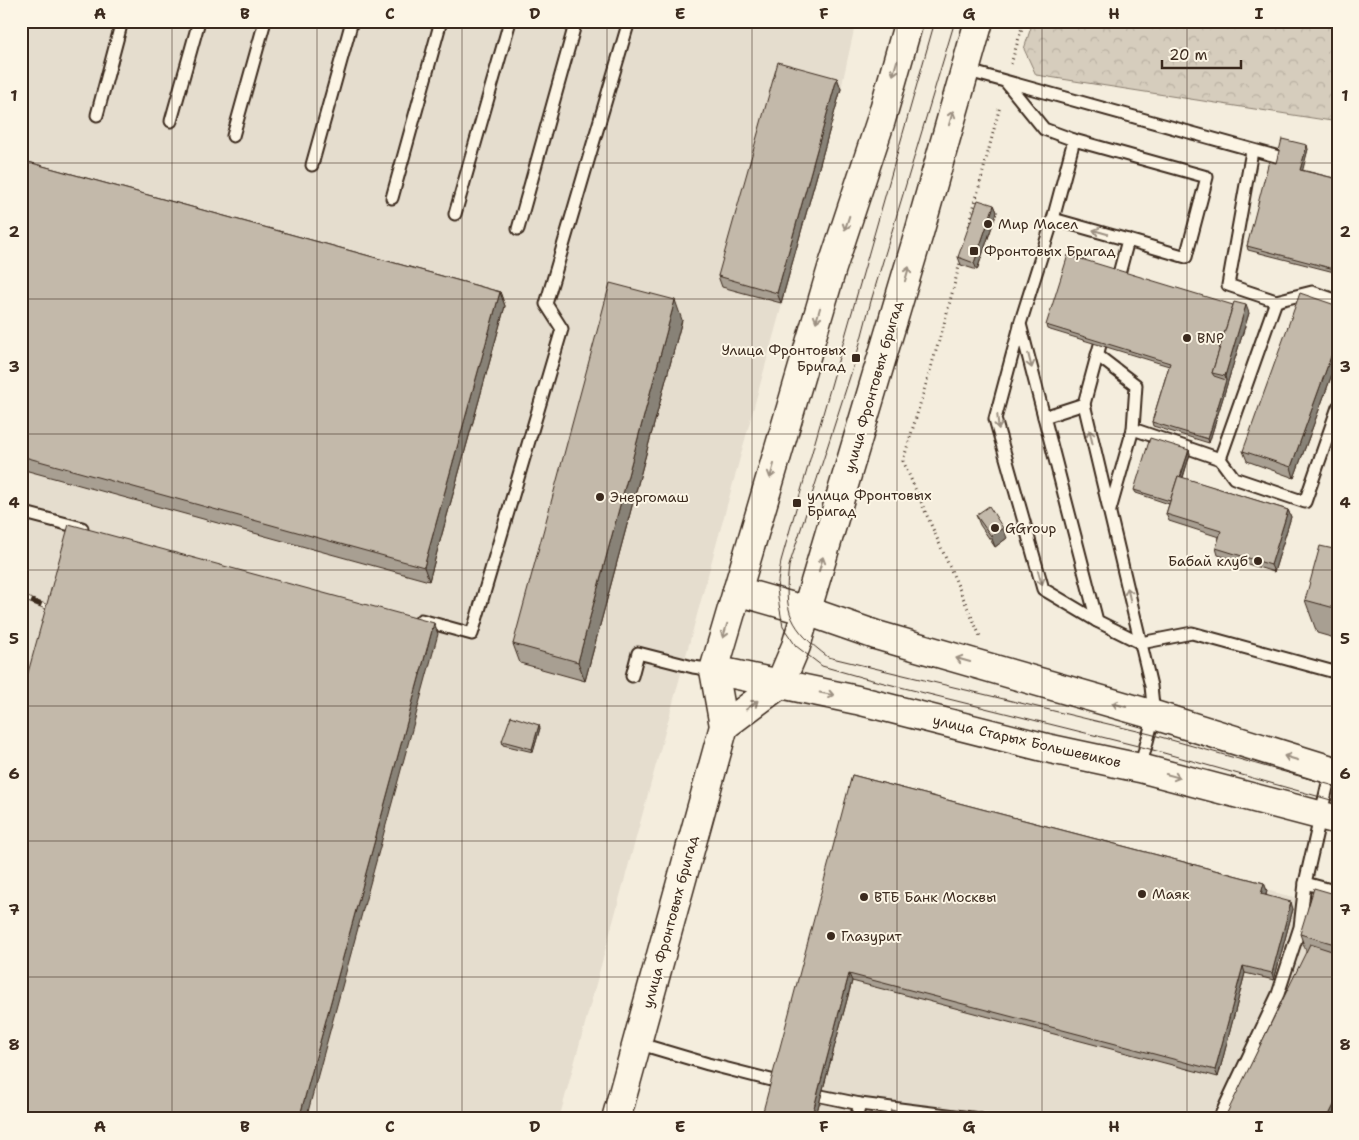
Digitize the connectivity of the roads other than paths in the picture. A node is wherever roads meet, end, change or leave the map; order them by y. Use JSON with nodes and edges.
{"nodes":[{"id":1,"x":122,"y":21,"type":"edge"},
{"id":2,"x":199,"y":21,"type":"edge"},
{"id":3,"x":265,"y":21,"type":"edge"},
{"id":4,"x":352,"y":21,"type":"edge"},
{"id":5,"x":441,"y":21,"type":"edge"},
{"id":6,"x":510,"y":21,"type":"edge"},
{"id":7,"x":576,"y":21,"type":"edge"},
{"id":8,"x":629,"y":21,"type":"edge"},
{"id":9,"x":909,"y":21,"type":"edge"},
{"id":10,"x":979,"y":21,"type":"edge"},
{"id":11,"x":964,"y":70,"type":"junction"},
{"id":12,"x":1006,"y":82,"type":"junction"},
{"id":13,"x":97,"y":114,"type":"dead end"},
{"id":14,"x":171,"y":121,"type":"dead end"},
{"id":15,"x":233,"y":136,"type":"dead end"},
{"id":16,"x":1074,"y":140,"type":"junction"},
{"id":17,"x":1252,"y":150,"type":"junction"},
{"id":18,"x":1279,"y":157,"type":"edge"},
{"id":19,"x":312,"y":165,"type":"dead end"},
{"id":20,"x":392,"y":198,"type":"dead end"},
{"id":21,"x":455,"y":214,"type":"dead end"},
{"id":22,"x":1053,"y":219,"type":"junction"},
{"id":23,"x":518,"y":229,"type":"dead end"},
{"id":24,"x":1128,"y":240,"type":"junction"},
{"id":25,"x":1112,"y":298,"type":"edge"},
{"id":26,"x":1276,"y":301,"type":"junction"},
{"id":27,"x":1338,"y":301,"type":"edge"},
{"id":28,"x":1107,"y":317,"type":"edge"},
{"id":29,"x":1020,"y":324,"type":"junction"},
{"id":30,"x":1097,"y":356,"type":"junction"},
{"id":31,"x":1084,"y":404,"type":"junction"},
{"id":32,"x":1338,"y":407,"type":"edge"},
{"id":33,"x":1044,"y":417,"type":"junction"},
{"id":34,"x":1133,"y":429,"type":"junction"},
{"id":35,"x":1220,"y":459,"type":"junction"},
{"id":36,"x":21,"y":512,"type":"edge"},
{"id":37,"x":1109,"y":512,"type":"junction"},
{"id":38,"x":88,"y":530,"type":"edge"},
{"id":39,"x":737,"y":591,"type":"junction"},
{"id":40,"x":807,"y":611,"type":"junction"},
{"id":41,"x":405,"y":616,"type":"edge"},
{"id":42,"x":1097,"y":621,"type":"junction"},
{"id":43,"x":1140,"y":642,"type":"junction"},
{"id":44,"x":714,"y":670,"type":"junction"},
{"id":45,"x":1338,"y":673,"type":"edge"},
{"id":46,"x":632,"y":676,"type":"dead end"},
{"id":47,"x":780,"y":684,"type":"junction"},
{"id":48,"x":1154,"y":715,"type":"junction"},
{"id":49,"x":724,"y":726,"type":"junction"},
{"id":50,"x":1140,"y":768,"type":"junction"},
{"id":51,"x":1334,"y":771,"type":"edge"},
{"id":52,"x":1329,"y":818,"type":"edge"},
{"id":53,"x":1305,"y":883,"type":"junction"},
{"id":54,"x":1338,"y":892,"type":"edge"},
{"id":55,"x":637,"y":1043,"type":"junction"},
{"id":56,"x":776,"y":1081,"type":"edge"},
{"id":57,"x":821,"y":1096,"type":"edge"},
{"id":58,"x":860,"y":1104,"type":"junction"},
{"id":59,"x":616,"y":1119,"type":"edge"},
{"id":60,"x":856,"y":1119,"type":"edge"},
{"id":61,"x":980,"y":1119,"type":"edge"},
{"id":62,"x":1219,"y":1119,"type":"edge"}],
"edges":[{"from":1,"to":13,"type":"lane"},
{"from":2,"to":14,"type":"lane"},
{"from":3,"to":15,"type":"lane"},
{"from":4,"to":19,"type":"lane"},
{"from":5,"to":20,"type":"lane"},
{"from":6,"to":21,"type":"lane"},
{"from":7,"to":23,"type":"lane"},
{"from":8,"to":41,"type":"lane"},
{"from":9,"to":39,"type":"main road","name":"улица Фронтовых бригад","one_way":true},
{"from":10,"to":11,"type":"main road","name":"улица Фронтовых бригад"},
{"from":11,"to":12,"type":"lane"},
{"from":40,"to":11,"type":"main road","name":"улица Фронтовых бригад","one_way":true},
{"from":12,"to":16,"type":"lane"},
{"from":12,"to":17,"type":"lane"},
{"from":16,"to":22,"type":"lane"},
{"from":16,"to":24,"type":"lane"},
{"from":17,"to":18,"type":"lane"},
{"from":17,"to":26,"type":"lane"},
{"from":24,"to":22,"type":"lane","one_way":true},
{"from":22,"to":29,"type":"lane"},
{"from":24,"to":25,"type":"lane"},
{"from":26,"to":27,"type":"lane"},
{"from":26,"to":35,"type":"lane"},
{"from":28,"to":30,"type":"lane"},
{"from":29,"to":33,"type":"lane","one_way":true},
{"from":29,"to":42,"type":"lane","one_way":true},
{"from":30,"to":31,"type":"lane"},
{"from":30,"to":34,"type":"lane"},
{"from":31,"to":33,"type":"lane"},
{"from":37,"to":31,"type":"lane","one_way":true},
{"from":32,"to":35,"type":"lane"},
{"from":33,"to":42,"type":"lane"},
{"from":34,"to":35,"type":"lane"},
{"from":34,"to":37,"type":"lane"},
{"from":36,"to":38,"type":"lane"},
{"from":43,"to":37,"type":"lane","one_way":true},
{"from":39,"to":40,"type":"main road"},
{"from":39,"to":44,"type":"main road","name":"улица Фронтовых бригад","one_way":true},
{"from":40,"to":47,"type":"main road","name":"улица Фронтовых бригад"},
{"from":48,"to":40,"type":"main road","one_way":true},
{"from":42,"to":43,"type":"lane"},
{"from":43,"to":45,"type":"lane"},
{"from":43,"to":48,"type":"lane"},
{"from":44,"to":46,"type":"lane"},
{"from":44,"to":47,"type":"main road","name":"улица Старых Большевиков"},
{"from":44,"to":49,"type":"main road","name":"улица Фронтовых бригад"},
{"from":49,"to":47,"type":"main road","one_way":true},
{"from":47,"to":50,"type":"main road","name":"улица Старых Большевиков","one_way":true},
{"from":48,"to":50,"type":"lane"},
{"from":51,"to":48,"type":"main road","one_way":true},
{"from":49,"to":55,"type":"main road","name":"улица Фронтовых бригад"},
{"from":50,"to":52,"type":"main road","name":"улица Старых Большевиков","one_way":true},
{"from":51,"to":52,"type":"lane"},
{"from":52,"to":53,"type":"lane"},
{"from":53,"to":54,"type":"lane"},
{"from":53,"to":62,"type":"lane"},
{"from":55,"to":56,"type":"lane"},
{"from":55,"to":59,"type":"main road","name":"улица Фронтовых бригад"},
{"from":57,"to":58,"type":"lane"},
{"from":58,"to":60,"type":"lane"},
{"from":58,"to":61,"type":"lane"}]}
